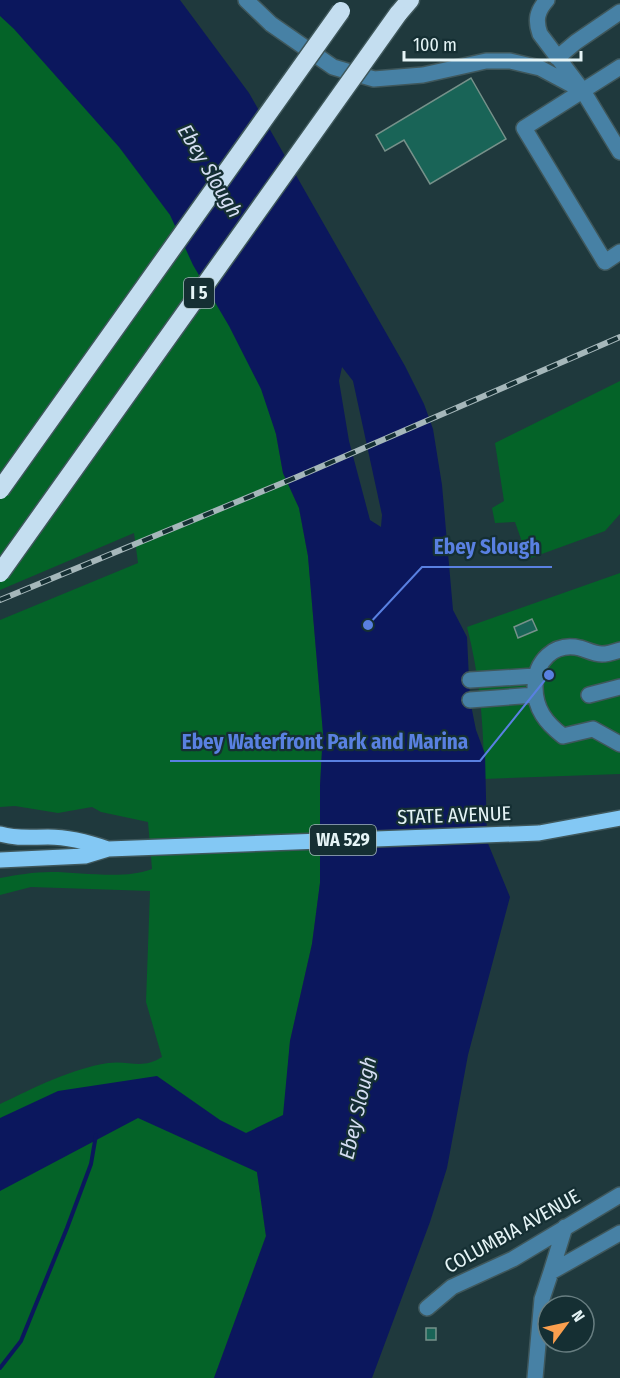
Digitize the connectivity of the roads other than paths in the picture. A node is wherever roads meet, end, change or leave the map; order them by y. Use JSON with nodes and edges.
{"nodes":[{"id":1,"x":247,"y":0,"type":"edge"},
{"id":2,"x":547,"y":0,"type":"edge"},
{"id":3,"x":346,"y":5,"type":"edge"},
{"id":4,"x":404,"y":7,"type":"edge"},
{"id":5,"x":620,"y":12,"type":"edge"},
{"id":6,"x":557,"y":58,"type":"junction"},
{"id":7,"x":620,"y":67,"type":"edge"},
{"id":8,"x":583,"y":91,"type":"junction"},
{"id":9,"x":620,"y":152,"type":"edge"},
{"id":10,"x":620,"y":252,"type":"edge"},
{"id":11,"x":0,"y":490,"type":"edge"},
{"id":12,"x":0,"y":573,"type":"edge"},
{"id":13,"x":620,"y":650,"type":"edge"},
{"id":14,"x":536,"y":676,"type":"junction"},
{"id":15,"x":470,"y":680,"type":"dead end"},
{"id":16,"x":620,"y":687,"type":"edge"},
{"id":17,"x":535,"y":695,"type":"junction"},
{"id":18,"x":589,"y":695,"type":"dead end"},
{"id":19,"x":471,"y":700,"type":"dead end"},
{"id":20,"x":620,"y":744,"type":"edge"},
{"id":21,"x":620,"y":818,"type":"edge"},
{"id":22,"x":0,"y":834,"type":"edge"},
{"id":23,"x":108,"y":849,"type":"junction"},
{"id":24,"x":0,"y":860,"type":"edge"},
{"id":25,"x":620,"y":1195,"type":"edge"},
{"id":26,"x":564,"y":1227,"type":"junction"},
{"id":27,"x":620,"y":1233,"type":"edge"},
{"id":28,"x":551,"y":1272,"type":"junction"},
{"id":29,"x":427,"y":1308,"type":"dead end"},
{"id":30,"x":536,"y":1378,"type":"edge"}],
"edges":[{"from":1,"to":8,"type":"street"},
{"from":2,"to":6,"type":"street"},
{"from":3,"to":11,"type":"highway","number":"I 5","bridge":true},
{"from":4,"to":12,"type":"highway","number":"I 5","bridge":true},
{"from":5,"to":6,"type":"street"},
{"from":6,"to":8,"type":"street"},
{"from":7,"to":8,"type":"street"},
{"from":8,"to":9,"type":"street"},
{"from":8,"to":10,"type":"street"},
{"from":13,"to":14,"type":"street"},
{"from":14,"to":15,"type":"street"},
{"from":14,"to":17,"type":"street"},
{"from":16,"to":18,"type":"street"},
{"from":17,"to":19,"type":"street"},
{"from":17,"to":20,"type":"street"},
{"from":21,"to":23,"type":"main road","name":"STATE AVENUE","number":"WA 529"},
{"from":22,"to":23,"type":"main road","name":"STATE AVENUE"},
{"from":23,"to":24,"type":"main road","name":"STATE AVENUE"},
{"from":25,"to":26,"type":"street","name":"COLUMBIA AVENUE"},
{"from":26,"to":28,"type":"street"},
{"from":26,"to":29,"type":"street","name":"COLUMBIA AVENUE"},
{"from":27,"to":28,"type":"street"},
{"from":28,"to":30,"type":"street"}]}
